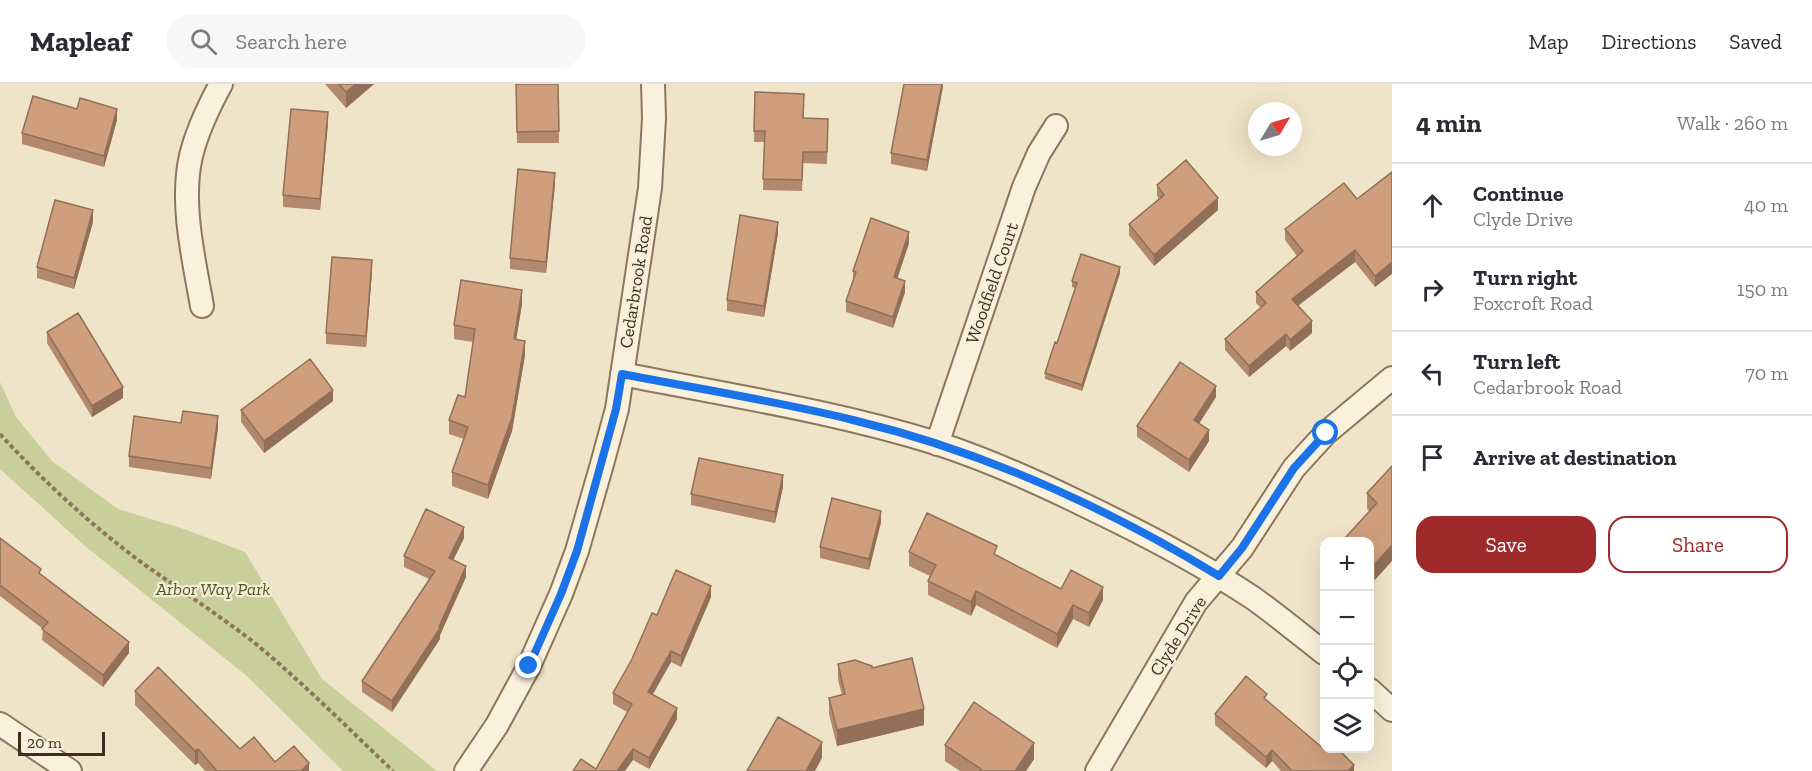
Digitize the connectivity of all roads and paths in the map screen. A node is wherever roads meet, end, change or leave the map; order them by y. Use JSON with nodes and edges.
{"nodes":[{"id":1,"x":221,"y":84,"type":"edge"},
{"id":2,"x":653,"y":84,"type":"edge"},
{"id":3,"x":1056,"y":126,"type":"dead end"},
{"id":4,"x":202,"y":306,"type":"dead end"},
{"id":5,"x":622,"y":374,"type":"junction"},
{"id":6,"x":1392,"y":378,"type":"edge"},
{"id":7,"x":0,"y":434,"type":"edge"},
{"id":8,"x":937,"y":444,"type":"junction"},
{"id":9,"x":1219,"y":576,"type":"junction"},
{"id":10,"x":1320,"y":650,"type":"edge"},
{"id":11,"x":1374,"y":694,"type":"edge"},
{"id":12,"x":1392,"y":710,"type":"edge"},
{"id":13,"x":0,"y":724,"type":"edge"},
{"id":14,"x":70,"y":771,"type":"edge"},
{"id":15,"x":393,"y":771,"type":"edge"},
{"id":16,"x":466,"y":771,"type":"edge"},
{"id":17,"x":1097,"y":771,"type":"edge"}],
"edges":[{"from":1,"to":4,"type":"street"},
{"from":2,"to":5,"type":"street","name":"Cedarbrook Road"},
{"from":3,"to":8,"type":"street","name":"Woodfield Court"},
{"from":5,"to":8,"type":"street"},
{"from":5,"to":16,"type":"street","name":"Cedarbrook Road"},
{"from":6,"to":9,"type":"street","name":"Clyde Drive"},
{"from":7,"to":15,"type":"path"},
{"from":8,"to":9,"type":"street"},
{"from":9,"to":10,"type":"street"},
{"from":9,"to":17,"type":"street","name":"Clyde Drive"},
{"from":11,"to":12,"type":"street"},
{"from":13,"to":14,"type":"street"}]}
